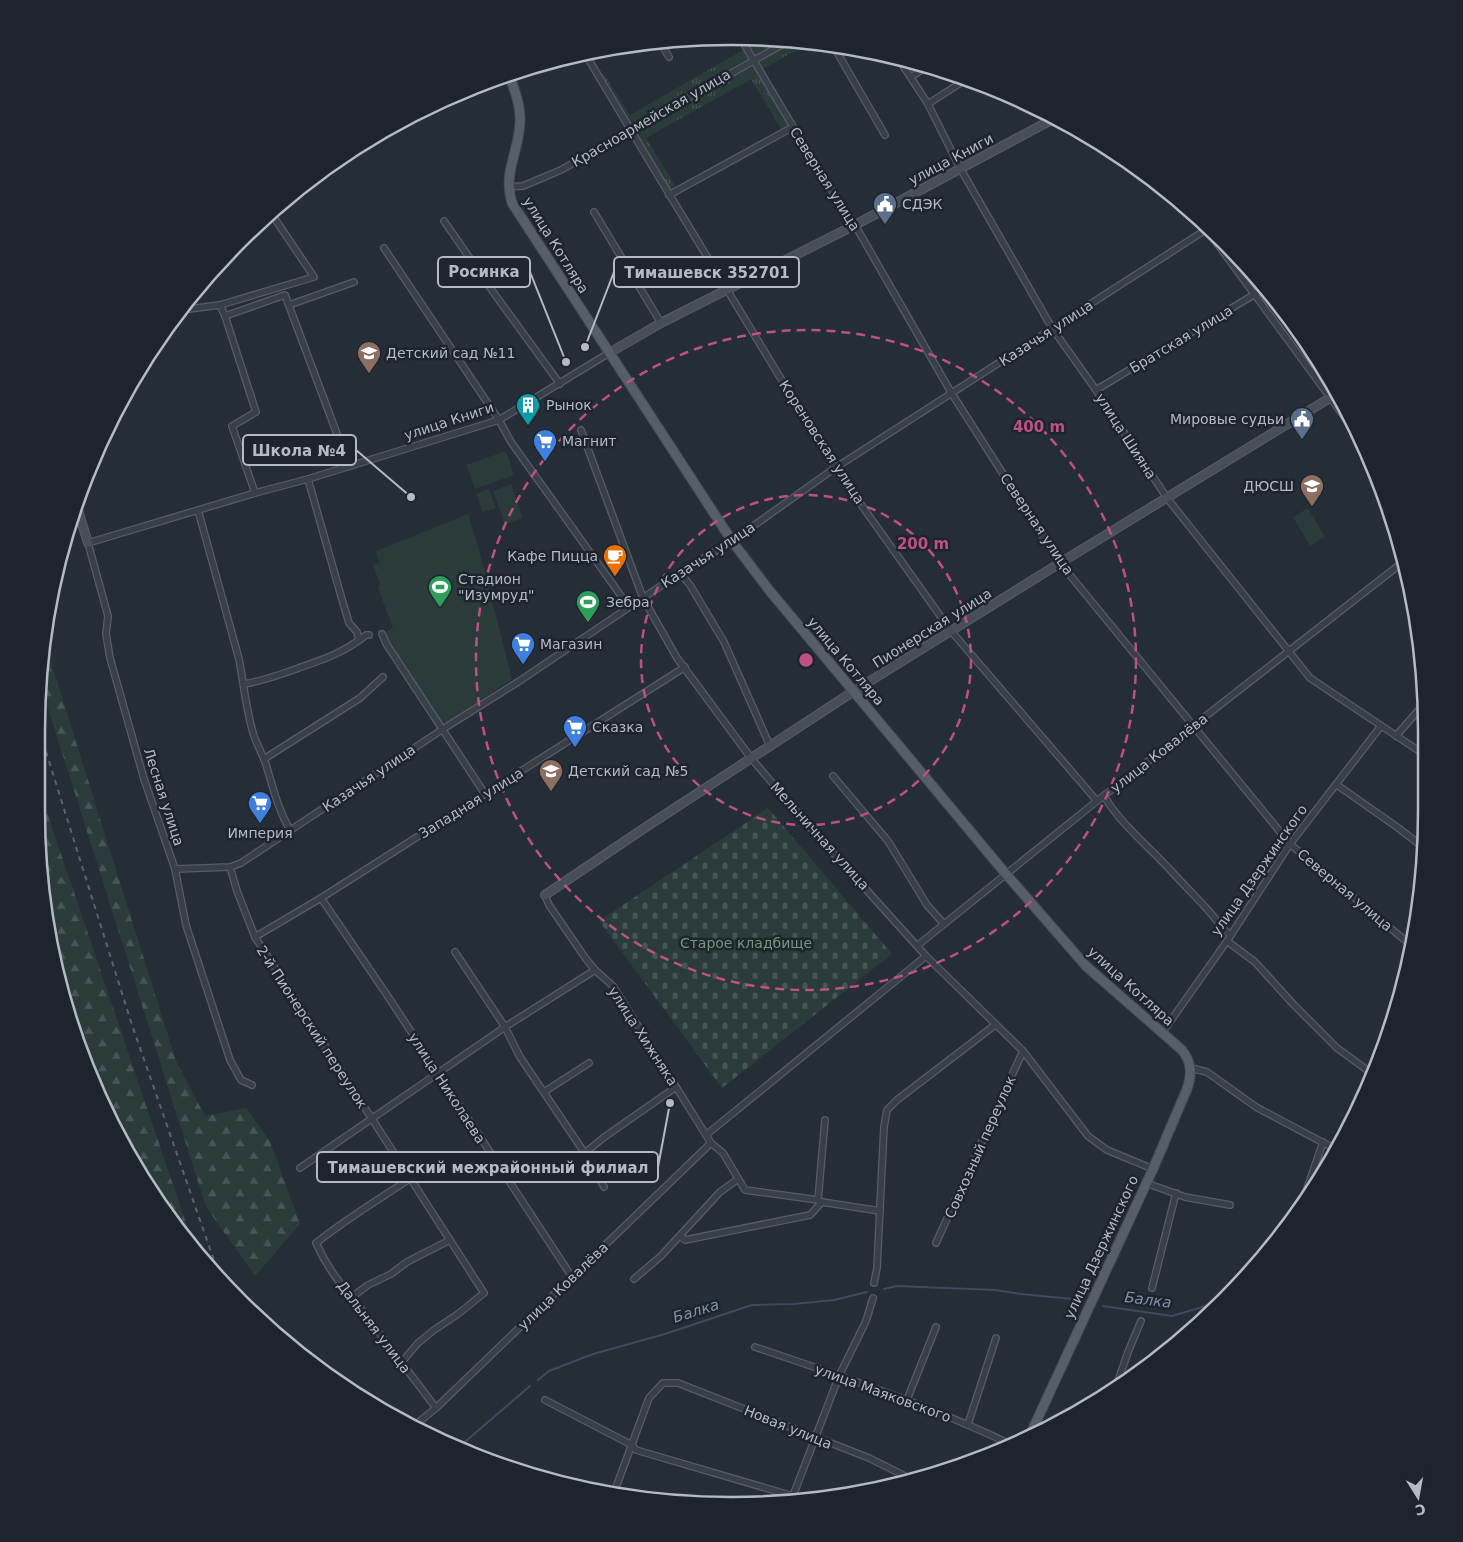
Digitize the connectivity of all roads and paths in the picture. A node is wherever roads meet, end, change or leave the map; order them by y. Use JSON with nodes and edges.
{"nodes":[{"id":1,"x":745,"y":45,"type":"edge"},
{"id":2,"x":779,"y":46,"type":"edge"},
{"id":3,"x":664,"y":49,"type":"edge"},
{"id":4,"x":838,"y":54,"type":"edge"},
{"id":5,"x":668,"y":57,"type":"dead end"},
{"id":6,"x":589,"y":60,"type":"edge"},
{"id":7,"x":754,"y":61,"type":"junction"},
{"id":8,"x":904,"y":67,"type":"edge"},
{"id":9,"x":919,"y":71,"type":"edge"},
{"id":10,"x":911,"y":76,"type":"junction"},
{"id":11,"x":511,"y":81,"type":"edge"},
{"id":12,"x":959,"y":84,"type":"edge"},
{"id":13,"x":928,"y":104,"type":"junction"},
{"id":14,"x":1047,"y":122,"type":"edge"},
{"id":15,"x":793,"y":128,"type":"junction"},
{"id":16,"x":630,"y":130,"type":"junction"},
{"id":17,"x":885,"y":135,"type":"dead end"},
{"id":18,"x":960,"y":168,"type":"junction"},
{"id":19,"x":508,"y":187,"type":"junction"},
{"id":20,"x":669,"y":195,"type":"junction"},
{"id":21,"x":594,"y":212,"type":"dead end"},
{"id":22,"x":275,"y":219,"type":"edge"},
{"id":23,"x":444,"y":221,"type":"dead end"},
{"id":24,"x":855,"y":225,"type":"junction"},
{"id":25,"x":1201,"y":231,"type":"edge"},
{"id":26,"x":384,"y":248,"type":"dead end"},
{"id":27,"x":1228,"y":258,"type":"edge"},
{"id":28,"x":354,"y":282,"type":"dead end"},
{"id":29,"x":727,"y":290,"type":"junction"},
{"id":30,"x":1258,"y":292,"type":"edge"},
{"id":31,"x":1255,"y":294,"type":"junction"},
{"id":32,"x":220,"y":305,"type":"junction"},
{"id":33,"x":289,"y":305,"type":"junction"},
{"id":34,"x":191,"y":309,"type":"edge"},
{"id":35,"x":226,"y":316,"type":"junction"},
{"id":36,"x":661,"y":324,"type":"junction"},
{"id":37,"x":1052,"y":328,"type":"junction"},
{"id":38,"x":609,"y":354,"type":"junction"},
{"id":39,"x":560,"y":384,"type":"junction"},
{"id":40,"x":1096,"y":390,"type":"junction"},
{"id":41,"x":952,"y":394,"type":"junction"},
{"id":42,"x":1330,"y":398,"type":"junction"},
{"id":43,"x":1334,"y":404,"type":"edge"},
{"id":44,"x":499,"y":420,"type":"junction"},
{"id":45,"x":581,"y":430,"type":"dead end"},
{"id":46,"x":349,"y":466,"type":"junction"},
{"id":47,"x":836,"y":468,"type":"junction"},
{"id":48,"x":308,"y":479,"type":"junction"},
{"id":49,"x":255,"y":492,"type":"junction"},
{"id":50,"x":1167,"y":498,"type":"junction"},
{"id":51,"x":198,"y":510,"type":"junction"},
{"id":52,"x":80,"y":516,"type":"edge"},
{"id":53,"x":732,"y":541,"type":"junction"},
{"id":54,"x":88,"y":543,"type":"junction"},
{"id":55,"x":1060,"y":563,"type":"junction"},
{"id":56,"x":1398,"y":565,"type":"edge"},
{"id":57,"x":680,"y":573,"type":"junction"},
{"id":58,"x":643,"y":598,"type":"junction"},
{"id":59,"x":629,"y":607,"type":"junction"},
{"id":60,"x":951,"y":631,"type":"junction"},
{"id":61,"x":382,"y":634,"type":"dead end"},
{"id":62,"x":369,"y":635,"type":"dead end"},
{"id":63,"x":359,"y":640,"type":"junction"},
{"id":64,"x":1289,"y":652,"type":"junction"},
{"id":65,"x":685,"y":667,"type":"junction"},
{"id":66,"x":383,"y":677,"type":"dead end"},
{"id":67,"x":244,"y":684,"type":"junction"},
{"id":68,"x":854,"y":691,"type":"junction"},
{"id":69,"x":1418,"y":712,"type":"edge"},
{"id":70,"x":1194,"y":725,"type":"junction"},
{"id":71,"x":1381,"y":726,"type":"junction"},
{"id":72,"x":443,"y":729,"type":"junction"},
{"id":73,"x":1396,"y":736,"type":"junction"},
{"id":74,"x":770,"y":746,"type":"junction"},
{"id":75,"x":1418,"y":751,"type":"edge"},
{"id":76,"x":751,"y":758,"type":"junction"},
{"id":77,"x":264,"y":759,"type":"junction"},
{"id":78,"x":833,"y":776,"type":"dead end"},
{"id":79,"x":1337,"y":785,"type":"junction"},
{"id":80,"x":485,"y":794,"type":"junction"},
{"id":81,"x":1104,"y":796,"type":"junction"},
{"id":82,"x":1097,"y":801,"type":"junction"},
{"id":83,"x":290,"y":830,"type":"junction"},
{"id":84,"x":1417,"y":843,"type":"edge"},
{"id":85,"x":1290,"y":844,"type":"junction"},
{"id":86,"x":230,"y":867,"type":"junction"},
{"id":87,"x":175,"y":869,"type":"junction"},
{"id":88,"x":1006,"y":874,"type":"junction"},
{"id":89,"x":546,"y":895,"type":"joint"},
{"id":90,"x":321,"y":898,"type":"junction"},
{"id":91,"x":944,"y":924,"type":"junction"},
{"id":92,"x":255,"y":937,"type":"junction"},
{"id":93,"x":1228,"y":938,"type":"junction"},
{"id":94,"x":1406,"y":941,"type":"edge"},
{"id":95,"x":918,"y":946,"type":"junction"},
{"id":96,"x":455,"y":952,"type":"dead end"},
{"id":97,"x":926,"y":956,"type":"junction"},
{"id":98,"x":595,"y":970,"type":"junction"},
{"id":99,"x":995,"y":1025,"type":"junction"},
{"id":100,"x":505,"y":1027,"type":"junction"},
{"id":101,"x":1162,"y":1033,"type":"junction"},
{"id":102,"x":1023,"y":1051,"type":"junction"},
{"id":103,"x":589,"y":1064,"type":"dead end"},
{"id":104,"x":1191,"y":1068,"type":"junction"},
{"id":105,"x":1367,"y":1070,"type":"edge"},
{"id":106,"x":438,"y":1074,"type":"junction"},
{"id":107,"x":252,"y":1085,"type":"dead end"},
{"id":108,"x":676,"y":1087,"type":"junction"},
{"id":109,"x":544,"y":1092,"type":"junction"},
{"id":110,"x":372,"y":1120,"type":"junction"},
{"id":111,"x":825,"y":1120,"type":"dead end"},
{"id":112,"x":706,"y":1135,"type":"junction"},
{"id":113,"x":1323,"y":1142,"type":"junction"},
{"id":114,"x":711,"y":1143,"type":"junction"},
{"id":115,"x":1330,"y":1146,"type":"edge"},
{"id":116,"x":585,"y":1153,"type":"junction"},
{"id":117,"x":300,"y":1168,"type":"dead end"},
{"id":118,"x":1153,"y":1169,"type":"junction"},
{"id":119,"x":411,"y":1178,"type":"junction"},
{"id":120,"x":738,"y":1179,"type":"junction"},
{"id":121,"x":1310,"y":1179,"type":"edge"},
{"id":122,"x":1146,"y":1183,"type":"junction"},
{"id":123,"x":604,"y":1187,"type":"dead end"},
{"id":124,"x":1176,"y":1193,"type":"junction"},
{"id":125,"x":820,"y":1201,"type":"junction"},
{"id":126,"x":1230,"y":1205,"type":"dead end"},
{"id":127,"x":880,"y":1211,"type":"junction"},
{"id":128,"x":680,"y":1236,"type":"junction"},
{"id":129,"x":450,"y":1240,"type":"junction"},
{"id":130,"x":936,"y":1243,"type":"dead end"},
{"id":131,"x":572,"y":1277,"type":"junction"},
{"id":132,"x":634,"y":1279,"type":"dead end"},
{"id":133,"x":874,"y":1283,"type":"dead end"},
{"id":134,"x":1152,"y":1288,"type":"dead end"},
{"id":135,"x":352,"y":1297,"type":"junction"},
{"id":136,"x":873,"y":1298,"type":"dead end"},
{"id":137,"x":1141,"y":1321,"type":"dead end"},
{"id":138,"x":936,"y":1327,"type":"dead end"},
{"id":139,"x":996,"y":1338,"type":"dead end"},
{"id":140,"x":755,"y":1347,"type":"dead end"},
{"id":141,"x":401,"y":1363,"type":"junction"},
{"id":142,"x":839,"y":1376,"type":"junction"},
{"id":143,"x":1120,"y":1376,"type":"edge"},
{"id":144,"x":545,"y":1400,"type":"dead end"},
{"id":145,"x":906,"y":1402,"type":"junction"},
{"id":146,"x":436,"y":1408,"type":"junction"},
{"id":147,"x":419,"y":1422,"type":"edge"},
{"id":148,"x":968,"y":1424,"type":"junction"},
{"id":149,"x":1034,"y":1427,"type":"edge"},
{"id":150,"x":815,"y":1437,"type":"junction"},
{"id":151,"x":1003,"y":1441,"type":"edge"},
{"id":152,"x":632,"y":1445,"type":"junction"},
{"id":153,"x":904,"y":1475,"type":"edge"},
{"id":154,"x":616,"y":1487,"type":"edge"},
{"id":155,"x":793,"y":1494,"type":"edge"},
{"id":156,"x":783,"y":1495,"type":"edge"}],
"edges":[{"from":1,"to":7,"type":"street","name":"Северная улица"},
{"from":2,"to":7,"type":"street","name":"Красноармейская улица"},
{"from":3,"to":5,"type":"street"},
{"from":4,"to":17,"type":"street"},
{"from":6,"to":16,"type":"street","name":"Кореновская улица"},
{"from":7,"to":15,"type":"street","name":"Северная улица"},
{"from":7,"to":16,"type":"street","name":"Красноармейская улица"},
{"from":8,"to":10,"type":"street","name":"улица Шияна"},
{"from":9,"to":10,"type":"street"},
{"from":10,"to":13,"type":"street","name":"улица Шияна"},
{"from":11,"to":19,"type":"main road","name":"улица Котляра"},
{"from":12,"to":13,"type":"street"},
{"from":13,"to":18,"type":"street","name":"улица Шияна"},
{"from":14,"to":18,"type":"street","name":"улица Книги"},
{"from":15,"to":20,"type":"street"},
{"from":15,"to":24,"type":"street","name":"Северная улица"},
{"from":16,"to":19,"type":"street","name":"Красноармейская улица"},
{"from":16,"to":20,"type":"street","name":"Кореновская улица"},
{"from":18,"to":24,"type":"street","name":"улица Книги"},
{"from":18,"to":37,"type":"street","name":"улица Шияна"},
{"from":19,"to":38,"type":"main road","name":"улица Котляра"},
{"from":20,"to":29,"type":"street","name":"Кореновская улица"},
{"from":21,"to":36,"type":"street"},
{"from":22,"to":32,"type":"street"},
{"from":23,"to":39,"type":"street"},
{"from":24,"to":29,"type":"street","name":"улица Книги"},
{"from":24,"to":41,"type":"street","name":"Северная улица"},
{"from":25,"to":37,"type":"street","name":"Казачья улица"},
{"from":26,"to":44,"type":"street"},
{"from":27,"to":31,"type":"street"},
{"from":28,"to":33,"type":"street"},
{"from":29,"to":36,"type":"street","name":"улица Книги"},
{"from":29,"to":47,"type":"street","name":"Кореновская улица"},
{"from":30,"to":31,"type":"street","name":"Братская улица"},
{"from":31,"to":40,"type":"street","name":"Братская улица"},
{"from":31,"to":42,"type":"street"},
{"from":32,"to":34,"type":"street"},
{"from":32,"to":35,"type":"street"},
{"from":33,"to":35,"type":"street"},
{"from":33,"to":46,"type":"street"},
{"from":35,"to":49,"type":"street"},
{"from":36,"to":38,"type":"street","name":"улица Книги"},
{"from":37,"to":40,"type":"street","name":"улица Шияна"},
{"from":37,"to":41,"type":"street","name":"Казачья улица"},
{"from":38,"to":39,"type":"street","name":"улица Книги"},
{"from":38,"to":53,"type":"main road","name":"улица Котляра"},
{"from":39,"to":44,"type":"street","name":"улица Книги"},
{"from":40,"to":50,"type":"street","name":"улица Шияна"},
{"from":41,"to":47,"type":"street","name":"Казачья улица"},
{"from":41,"to":55,"type":"street","name":"Северная улица"},
{"from":42,"to":43,"type":"street"},
{"from":42,"to":50,"type":"street","name":"Пионерская улица"},
{"from":44,"to":46,"type":"street","name":"улица Книги"},
{"from":44,"to":59,"type":"street"},
{"from":45,"to":58,"type":"street","name":"Мельничная улица"},
{"from":46,"to":48,"type":"street","name":"улица Книги"},
{"from":47,"to":53,"type":"street","name":"Казачья улица"},
{"from":47,"to":60,"type":"street","name":"Кореновская улица"},
{"from":48,"to":49,"type":"street","name":"улица Книги"},
{"from":48,"to":63,"type":"street"},
{"from":49,"to":51,"type":"street","name":"улица Книги"},
{"from":50,"to":55,"type":"street","name":"Пионерская улица"},
{"from":50,"to":64,"type":"street","name":"улица Шияна"},
{"from":51,"to":54,"type":"street","name":"улица Книги"},
{"from":51,"to":67,"type":"street"},
{"from":52,"to":54,"type":"street","name":"Лесная улица"},
{"from":53,"to":57,"type":"street","name":"Казачья улица"},
{"from":53,"to":68,"type":"main road","name":"улица Котляра"},
{"from":54,"to":87,"type":"street","name":"Лесная улица"},
{"from":55,"to":60,"type":"street","name":"Пионерская улица"},
{"from":55,"to":70,"type":"street","name":"Северная улица"},
{"from":56,"to":64,"type":"street","name":"улица Ковалёва"},
{"from":57,"to":58,"type":"street","name":"Казачья улица"},
{"from":57,"to":74,"type":"street"},
{"from":58,"to":59,"type":"street","name":"Казачья улица"},
{"from":58,"to":65,"type":"street","name":"Мельничная улица"},
{"from":59,"to":72,"type":"street","name":"Казачья улица"},
{"from":60,"to":68,"type":"street","name":"Пионерская улица"},
{"from":60,"to":82,"type":"street","name":"Кореновская улица"},
{"from":61,"to":72,"type":"street"},
{"from":62,"to":63,"type":"street"},
{"from":63,"to":67,"type":"street"},
{"from":64,"to":70,"type":"street","name":"улица Ковалёва"},
{"from":64,"to":71,"type":"street","name":"улица Шияна"},
{"from":65,"to":76,"type":"street","name":"Мельничная улица"},
{"from":65,"to":80,"type":"street","name":"Западная улица"},
{"from":66,"to":77,"type":"street"},
{"from":67,"to":77,"type":"street"},
{"from":68,"to":74,"type":"street","name":"Пионерская улица"},
{"from":68,"to":88,"type":"main road","name":"улица Котляра"},
{"from":69,"to":73,"type":"street"},
{"from":70,"to":81,"type":"street","name":"улица Ковалёва"},
{"from":70,"to":85,"type":"street","name":"Северная улица"},
{"from":71,"to":73,"type":"street","name":"улица Шияна"},
{"from":71,"to":79,"type":"street","name":"улица Дзержинского"},
{"from":72,"to":80,"type":"street"},
{"from":72,"to":83,"type":"street","name":"Казачья улица"},
{"from":73,"to":75,"type":"street","name":"улица Шияна"},
{"from":74,"to":76,"type":"street","name":"Пионерская улица"},
{"from":76,"to":89,"type":"street","name":"Пионерская улица"},
{"from":76,"to":95,"type":"street","name":"Мельничная улица"},
{"from":77,"to":83,"type":"street"},
{"from":78,"to":91,"type":"street"},
{"from":79,"to":84,"type":"street"},
{"from":79,"to":85,"type":"street","name":"улица Дзержинского"},
{"from":80,"to":90,"type":"street","name":"Западная улица"},
{"from":81,"to":82,"type":"street","name":"улица Ковалёва"},
{"from":81,"to":93,"type":"street"},
{"from":82,"to":88,"type":"street","name":"улица Ковалёва"},
{"from":83,"to":86,"type":"street","name":"Казачья улица"},
{"from":85,"to":93,"type":"street","name":"улица Дзержинского"},
{"from":85,"to":94,"type":"street","name":"Северная улица"},
{"from":86,"to":87,"type":"street","name":"Казачья улица"},
{"from":86,"to":92,"type":"street","name":"2-й Пионерский переулок"},
{"from":87,"to":107,"type":"street","name":"Лесная улица"},
{"from":88,"to":91,"type":"street","name":"улица Ковалёва"},
{"from":88,"to":101,"type":"main road","name":"улица Котляра"},
{"from":89,"to":98,"type":"street","name":"улица Хижняка"},
{"from":90,"to":92,"type":"street","name":"Западная улица"},
{"from":90,"to":106,"type":"street","name":"улица Николаева"},
{"from":91,"to":95,"type":"street","name":"улица Ковалёва"},
{"from":92,"to":110,"type":"street","name":"2-й Пионерский переулок"},
{"from":93,"to":101,"type":"street","name":"улица Дзержинского"},
{"from":93,"to":105,"type":"street"},
{"from":95,"to":97,"type":"street","name":"Мельничная улица"},
{"from":96,"to":100,"type":"street"},
{"from":97,"to":99,"type":"street","name":"Мельничная улица"},
{"from":97,"to":112,"type":"street"},
{"from":98,"to":100,"type":"street"},
{"from":98,"to":108,"type":"street","name":"улица Хижняка"},
{"from":99,"to":102,"type":"street","name":"Мельничная улица"},
{"from":99,"to":127,"type":"street"},
{"from":100,"to":106,"type":"street"},
{"from":100,"to":109,"type":"street"},
{"from":101,"to":104,"type":"main road","name":"улица Котляра"},
{"from":102,"to":118,"type":"street","name":"Мельничная улица"},
{"from":102,"to":130,"type":"street","name":"Совхозный переулок"},
{"from":103,"to":109,"type":"street"},
{"from":104,"to":113,"type":"street"},
{"from":104,"to":118,"type":"main road","name":"улица Дзержинского"},
{"from":106,"to":110,"type":"street"},
{"from":106,"to":131,"type":"street","name":"улица Николаева"},
{"from":108,"to":112,"type":"street","name":"улица Хижняка"},
{"from":108,"to":116,"type":"street"},
{"from":109,"to":116,"type":"street"},
{"from":110,"to":117,"type":"street"},
{"from":110,"to":119,"type":"street","name":"2-й Пионерский переулок"},
{"from":111,"to":125,"type":"street"},
{"from":112,"to":114,"type":"street","name":"улица Хижняка"},
{"from":113,"to":115,"type":"street"},
{"from":113,"to":121,"type":"street"},
{"from":114,"to":120,"type":"street","name":"улица Хижняка"},
{"from":114,"to":131,"type":"street","name":"улица Ковалёва"},
{"from":116,"to":123,"type":"street"},
{"from":118,"to":122,"type":"main road","name":"улица Дзержинского"},
{"from":119,"to":129,"type":"street","name":"2-й Пионерский переулок"},
{"from":119,"to":135,"type":"street","name":"Дальняя улица"},
{"from":120,"to":125,"type":"street","name":"улица Хижняка"},
{"from":120,"to":128,"type":"street"},
{"from":122,"to":124,"type":"street"},
{"from":122,"to":149,"type":"main road","name":"улица Дзержинского"},
{"from":124,"to":126,"type":"street"},
{"from":124,"to":134,"type":"street"},
{"from":125,"to":127,"type":"street","name":"улица Хижняка"},
{"from":125,"to":128,"type":"street"},
{"from":127,"to":133,"type":"street"},
{"from":128,"to":132,"type":"street"},
{"from":129,"to":135,"type":"street"},
{"from":129,"to":141,"type":"street","name":"2-й Пионерский переулок"},
{"from":131,"to":146,"type":"street","name":"улица Ковалёва"},
{"from":135,"to":141,"type":"street","name":"Дальняя улица"},
{"from":136,"to":142,"type":"street"},
{"from":137,"to":143,"type":"street"},
{"from":138,"to":145,"type":"street"},
{"from":139,"to":148,"type":"street"},
{"from":140,"to":142,"type":"street","name":"улица Маяковского"},
{"from":141,"to":146,"type":"street","name":"Дальняя улица"},
{"from":142,"to":145,"type":"street","name":"улица Маяковского"},
{"from":142,"to":150,"type":"street"},
{"from":144,"to":152,"type":"street"},
{"from":145,"to":148,"type":"street","name":"улица Маяковского"},
{"from":146,"to":147,"type":"street","name":"улица Ковалёва"},
{"from":148,"to":151,"type":"street","name":"улица Маяковского"},
{"from":150,"to":152,"type":"street","name":"Новая улица"},
{"from":150,"to":153,"type":"street","name":"Новая улица"},
{"from":150,"to":155,"type":"street"},
{"from":152,"to":154,"type":"street"},
{"from":152,"to":156,"type":"street"}]}
